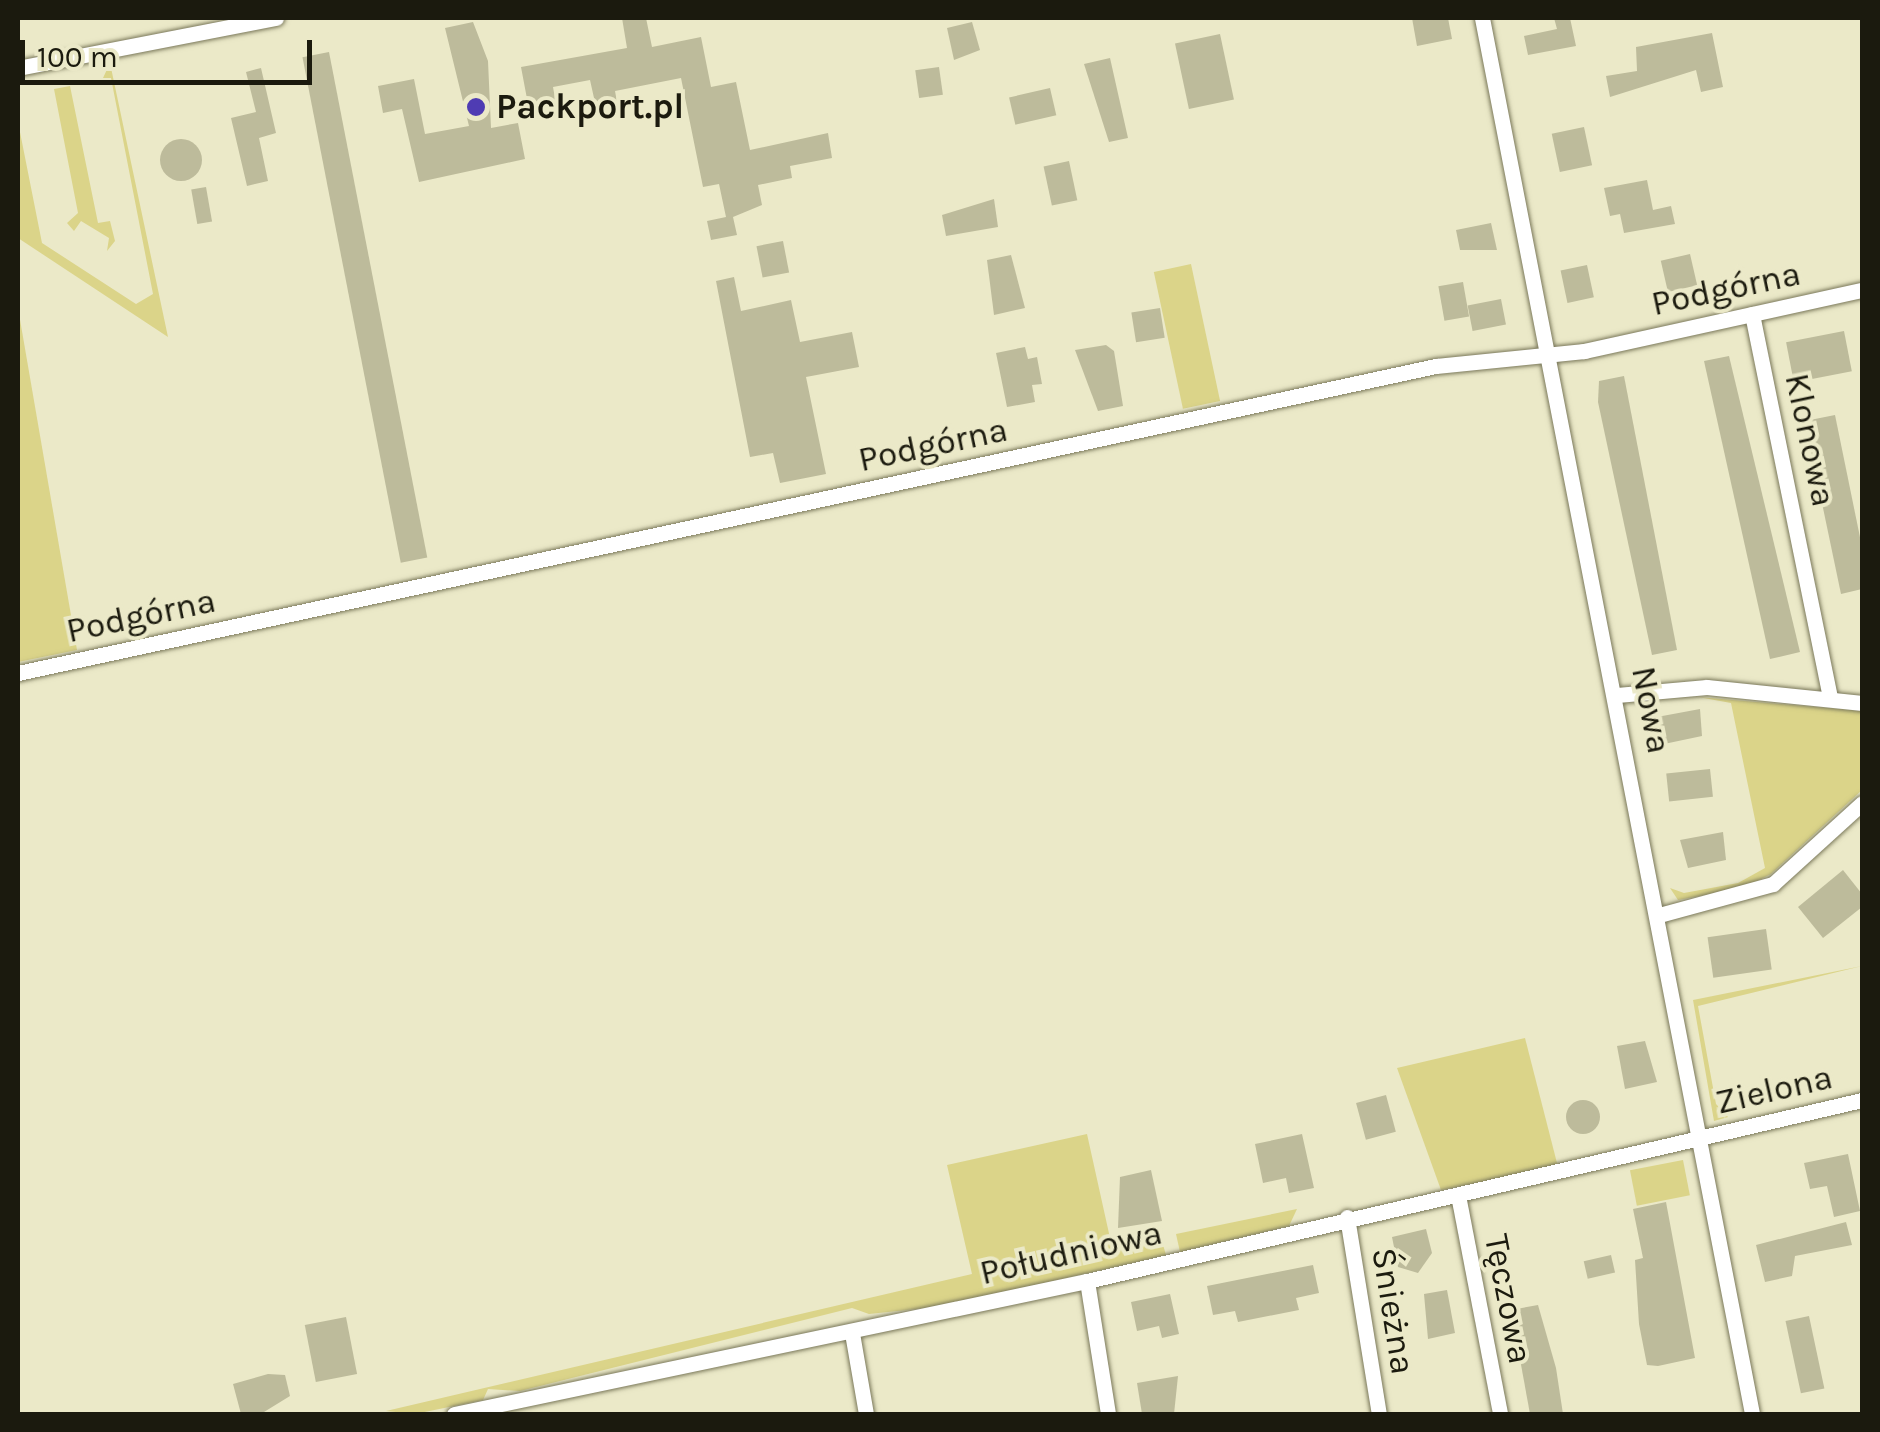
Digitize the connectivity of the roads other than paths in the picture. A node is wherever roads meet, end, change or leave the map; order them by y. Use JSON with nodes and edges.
{"nodes":[{"id":1,"x":276,"y":18,"type":"edge"},
{"id":2,"x":1482,"y":18,"type":"edge"},
{"id":3,"x":18,"y":68,"type":"edge"},
{"id":4,"x":1862,"y":290,"type":"edge"},
{"id":5,"x":1752,"y":314,"type":"junction"},
{"id":6,"x":1552,"y":355,"type":"junction"},
{"id":7,"x":18,"y":673,"type":"edge"},
{"id":8,"x":1618,"y":695,"type":"junction"},
{"id":9,"x":1830,"y":697,"type":"junction"},
{"id":10,"x":1862,"y":703,"type":"edge"},
{"id":11,"x":1862,"y":802,"type":"edge"},
{"id":12,"x":1660,"y":915,"type":"junction"},
{"id":13,"x":1862,"y":1100,"type":"edge"},
{"id":14,"x":1700,"y":1138,"type":"junction"},
{"id":15,"x":1458,"y":1195,"type":"junction"},
{"id":16,"x":1347,"y":1217,"type":"junction"},
{"id":17,"x":1087,"y":1281,"type":"junction"},
{"id":18,"x":852,"y":1334,"type":"junction"},
{"id":19,"x":454,"y":1414,"type":"edge"},
{"id":20,"x":866,"y":1414,"type":"edge"},
{"id":21,"x":1108,"y":1414,"type":"edge"},
{"id":22,"x":1379,"y":1414,"type":"edge"},
{"id":23,"x":1500,"y":1414,"type":"edge"},
{"id":24,"x":1752,"y":1414,"type":"edge"}],
"edges":[{"from":1,"to":3,"type":"street"},
{"from":2,"to":6,"type":"street","name":"Nowa"},
{"from":4,"to":5,"type":"street","name":"Podgórna"},
{"from":5,"to":6,"type":"street","name":"Podgórna"},
{"from":5,"to":9,"type":"street","name":"Klonowa"},
{"from":6,"to":7,"type":"street","name":"Podgórna"},
{"from":6,"to":8,"type":"street","name":"Nowa"},
{"from":8,"to":9,"type":"street"},
{"from":8,"to":12,"type":"street","name":"Nowa"},
{"from":9,"to":10,"type":"street"},
{"from":11,"to":12,"type":"street"},
{"from":12,"to":14,"type":"street","name":"Nowa"},
{"from":13,"to":14,"type":"street","name":"Zielona"},
{"from":14,"to":15,"type":"street","name":"Południowa"},
{"from":14,"to":24,"type":"street","name":"Nowa"},
{"from":15,"to":16,"type":"street","name":"Południowa"},
{"from":15,"to":23,"type":"street","name":"Tęczowa"},
{"from":16,"to":17,"type":"street","name":"Południowa"},
{"from":16,"to":22,"type":"street","name":"Śnieżna"},
{"from":17,"to":18,"type":"street","name":"Południowa"},
{"from":17,"to":21,"type":"street"},
{"from":18,"to":19,"type":"street","name":"Południowa"},
{"from":18,"to":20,"type":"street"}]}
